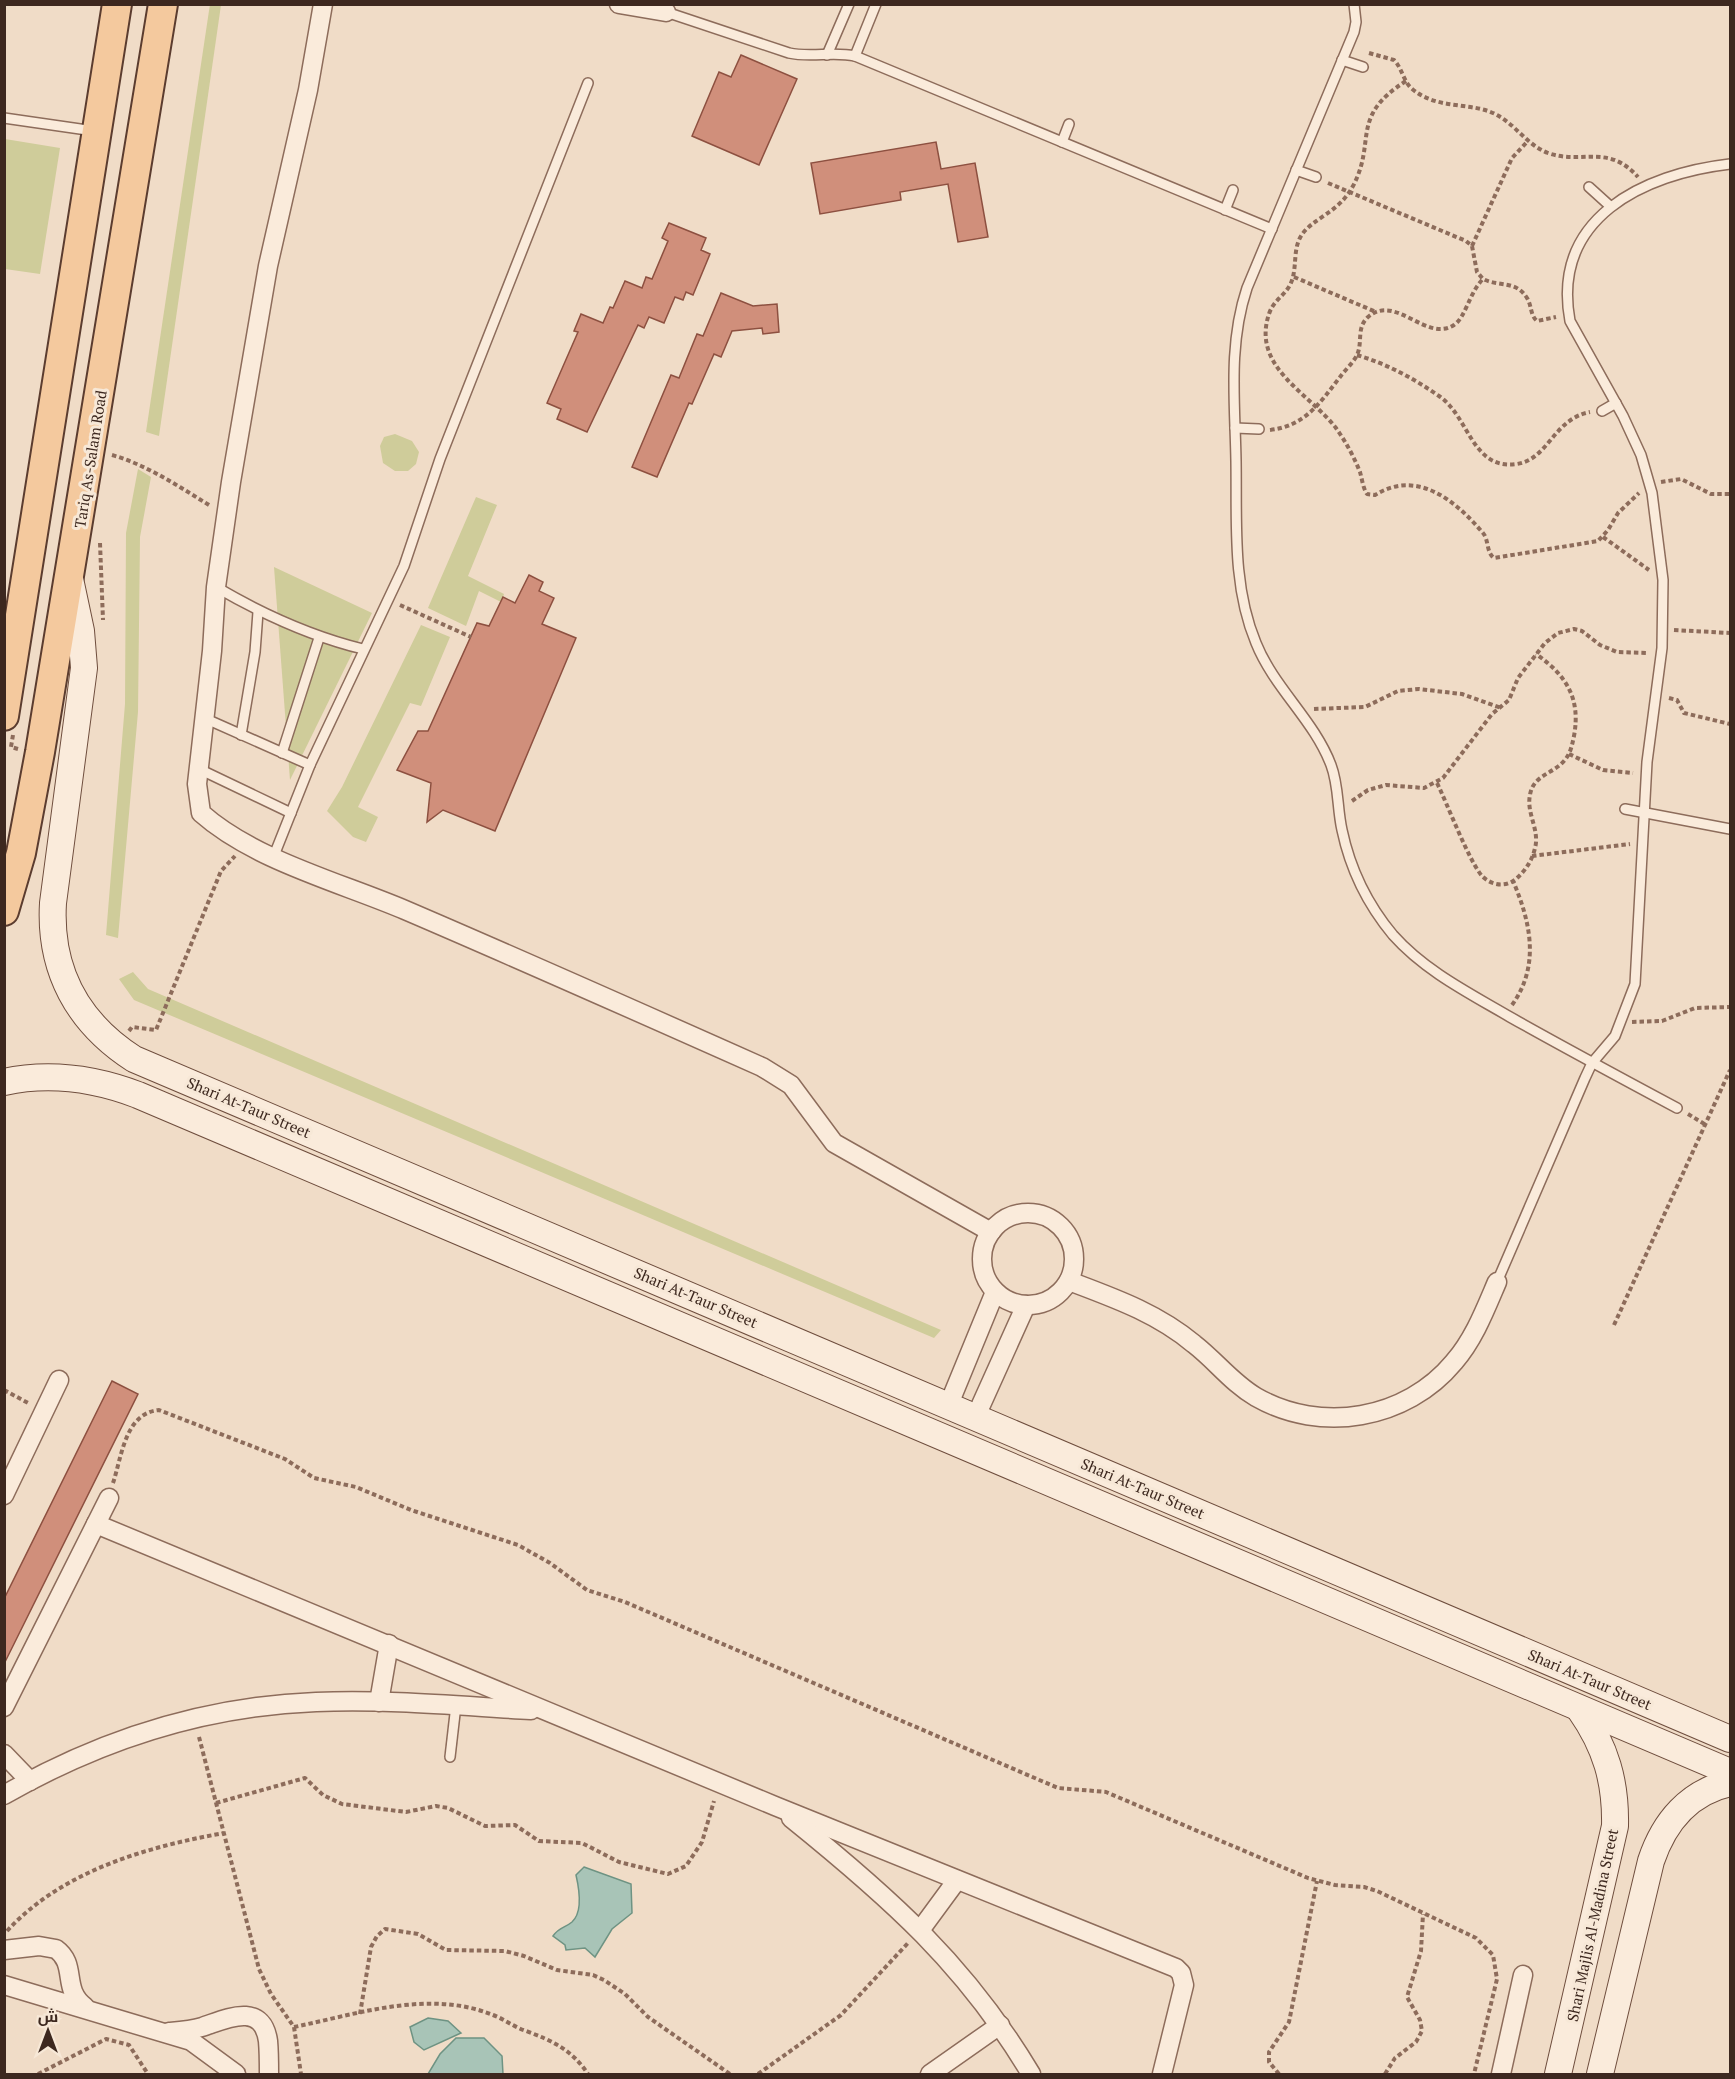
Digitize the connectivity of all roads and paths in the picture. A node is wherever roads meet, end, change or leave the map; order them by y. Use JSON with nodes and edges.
{"nodes":[{"id":1,"x":117,"y":4,"type":"edge"},
{"id":2,"x":163,"y":4,"type":"edge"},
{"id":3,"x":323,"y":4,"type":"edge"},
{"id":4,"x":619,"y":4,"type":"edge"},
{"id":5,"x":849,"y":4,"type":"edge"},
{"id":6,"x":876,"y":4,"type":"edge"},
{"id":7,"x":1354,"y":4,"type":"edge"},
{"id":8,"x":666,"y":12,"type":"joint"},
{"id":9,"x":1348,"y":45,"type":"junction"},
{"id":10,"x":827,"y":55,"type":"junction"},
{"id":11,"x":855,"y":56,"type":"junction"},
{"id":12,"x":1342,"y":60,"type":"junction"},
{"id":13,"x":1364,"y":67,"type":"dead end"},
{"id":14,"x":1406,"y":81,"type":"junction"},
{"id":15,"x":588,"y":83,"type":"dead end"},
{"id":16,"x":4,"y":118,"type":"edge"},
{"id":17,"x":1069,"y":124,"type":"dead end"},
{"id":18,"x":97,"y":132,"type":"junction"},
{"id":19,"x":1062,"y":141,"type":"junction"},
{"id":20,"x":1527,"y":142,"type":"junction"},
{"id":21,"x":1731,"y":164,"type":"edge"},
{"id":22,"x":1296,"y":170,"type":"junction"},
{"id":23,"x":1316,"y":177,"type":"joint"},
{"id":24,"x":1589,"y":187,"type":"dead end"},
{"id":25,"x":1645,"y":188,"type":"junction"},
{"id":26,"x":1233,"y":190,"type":"dead end"},
{"id":27,"x":1349,"y":193,"type":"junction"},
{"id":28,"x":1610,"y":206,"type":"junction"},
{"id":29,"x":1225,"y":210,"type":"junction"},
{"id":30,"x":1272,"y":229,"type":"junction"},
{"id":31,"x":1472,"y":246,"type":"junction"},
{"id":32,"x":1294,"y":277,"type":"junction"},
{"id":33,"x":1483,"y":279,"type":"junction"},
{"id":34,"x":1376,"y":312,"type":"junction"},
{"id":35,"x":1569,"y":315,"type":"junction"},
{"id":36,"x":1357,"y":355,"type":"junction"},
{"id":37,"x":1617,"y":404,"type":"junction"},
{"id":38,"x":1317,"y":408,"type":"junction"},
{"id":39,"x":1602,"y":411,"type":"joint"},
{"id":40,"x":1235,"y":428,"type":"junction"},
{"id":41,"x":1258,"y":429,"type":"joint"},
{"id":42,"x":106,"y":453,"type":"dead end"},
{"id":43,"x":1650,"y":486,"type":"junction"},
{"id":44,"x":1731,"y":494,"type":"edge"},
{"id":45,"x":195,"y":496,"type":"dead end"},
{"id":46,"x":99,"y":534,"type":"dead end"},
{"id":47,"x":1604,"y":537,"type":"junction"},
{"id":48,"x":70,"y":579,"type":"junction"},
{"id":49,"x":1663,"y":580,"type":"junction"},
{"id":50,"x":216,"y":587,"type":"junction"},
{"id":51,"x":388,"y":600,"type":"junction"},
{"id":52,"x":258,"y":612,"type":"junction"},
{"id":53,"x":1663,"y":629,"type":"junction"},
{"id":54,"x":103,"y":630,"type":"dead end"},
{"id":55,"x":1731,"y":633,"type":"edge"},
{"id":56,"x":471,"y":637,"type":"dead end"},
{"id":57,"x":319,"y":638,"type":"junction"},
{"id":58,"x":1662,"y":648,"type":"junction"},
{"id":59,"x":363,"y":649,"type":"junction"},
{"id":60,"x":1536,"y":654,"type":"junction"},
{"id":61,"x":1677,"y":700,"type":"dead end"},
{"id":62,"x":1501,"y":708,"type":"junction"},
{"id":63,"x":1297,"y":709,"type":"junction"},
{"id":64,"x":4,"y":716,"type":"edge"},
{"id":65,"x":204,"y":718,"type":"junction"},
{"id":66,"x":1731,"y":724,"type":"edge"},
{"id":67,"x":241,"y":735,"type":"junction"},
{"id":68,"x":282,"y":753,"type":"junction"},
{"id":69,"x":1569,"y":754,"type":"junction"},
{"id":70,"x":310,"y":765,"type":"junction"},
{"id":71,"x":199,"y":769,"type":"junction"},
{"id":72,"x":1646,"y":771,"type":"junction"},
{"id":73,"x":1437,"y":783,"type":"junction"},
{"id":74,"x":1625,"y":809,"type":"dead end"},
{"id":75,"x":1644,"y":812,"type":"junction"},
{"id":76,"x":291,"y":813,"type":"junction"},
{"id":77,"x":1340,"y":814,"type":"junction"},
{"id":78,"x":1731,"y":829,"type":"edge"},
{"id":79,"x":244,"y":843,"type":"junction"},
{"id":80,"x":1643,"y":843,"type":"junction"},
{"id":81,"x":1532,"y":856,"type":"junction"},
{"id":82,"x":273,"y":858,"type":"junction"},
{"id":83,"x":1513,"y":881,"type":"junction"},
{"id":84,"x":4,"y":911,"type":"edge"},
{"id":85,"x":1731,"y":1007,"type":"edge"},
{"id":86,"x":1505,"y":1014,"type":"junction"},
{"id":87,"x":1623,"y":1019,"type":"junction"},
{"id":88,"x":117,"y":1048,"type":"junction"},
{"id":89,"x":1592,"y":1063,"type":"junction"},
{"id":90,"x":1731,"y":1070,"type":"edge"},
{"id":91,"x":184,"y":1080,"type":"junction"},
{"id":92,"x":4,"y":1082,"type":"edge"},
{"id":93,"x":1677,"y":1108,"type":"joint"},
{"id":94,"x":171,"y":1109,"type":"junction"},
{"id":95,"x":1706,"y":1125,"type":"junction"},
{"id":96,"x":991,"y":1232,"type":"junction"},
{"id":97,"x":1069,"y":1281,"type":"junction"},
{"id":98,"x":1497,"y":1282,"type":"joint"},
{"id":99,"x":995,"y":1292,"type":"junction"},
{"id":100,"x":1026,"y":1305,"type":"junction"},
{"id":101,"x":1614,"y":1325,"type":"dead end"},
{"id":102,"x":59,"y":1380,"type":"dead end"},
{"id":103,"x":4,"y":1390,"type":"edge"},
{"id":104,"x":949,"y":1404,"type":"junction"},
{"id":105,"x":45,"y":1412,"type":"junction"},
{"id":106,"x":976,"y":1416,"type":"junction"},
{"id":107,"x":4,"y":1495,"type":"edge"},
{"id":108,"x":109,"y":1498,"type":"joint"},
{"id":109,"x":96,"y":1524,"type":"junction"},
{"id":110,"x":1233,"y":1526,"type":"junction"},
{"id":111,"x":1218,"y":1555,"type":"junction"},
{"id":112,"x":388,"y":1644,"type":"junction"},
{"id":113,"x":379,"y":1702,"type":"junction"},
{"id":114,"x":456,"y":1705,"type":"junction"},
{"id":115,"x":4,"y":1707,"type":"edge"},
{"id":116,"x":1580,"y":1710,"type":"junction"},
{"id":117,"x":545,"y":1711,"type":"junction"},
{"id":118,"x":194,"y":1718,"type":"junction"},
{"id":119,"x":1731,"y":1739,"type":"edge"},
{"id":120,"x":4,"y":1754,"type":"edge"},
{"id":121,"x":450,"y":1756,"type":"dead end"},
{"id":122,"x":1731,"y":1772,"type":"edge"},
{"id":123,"x":30,"y":1781,"type":"junction"},
{"id":124,"x":719,"y":1783,"type":"junction"},
{"id":125,"x":1731,"y":1783,"type":"edge"},
{"id":126,"x":4,"y":1795,"type":"edge"},
{"id":127,"x":216,"y":1803,"type":"junction"},
{"id":128,"x":775,"y":1806,"type":"junction"},
{"id":129,"x":224,"y":1833,"type":"junction"},
{"id":130,"x":957,"y":1880,"type":"junction"},
{"id":131,"x":1317,"y":1881,"type":"junction"},
{"id":132,"x":1423,"y":1914,"type":"junction"},
{"id":133,"x":921,"y":1929,"type":"junction"},
{"id":134,"x":4,"y":1933,"type":"edge"},
{"id":135,"x":4,"y":1950,"type":"edge"},
{"id":136,"x":1523,"y":1975,"type":"dead end"},
{"id":137,"x":6,"y":1983,"type":"edge"},
{"id":138,"x":86,"y":2008,"type":"junction"},
{"id":139,"x":360,"y":2014,"type":"junction"},
{"id":140,"x":1000,"y":2025,"type":"junction"},
{"id":141,"x":294,"y":2027,"type":"junction"},
{"id":142,"x":166,"y":2032,"type":"junction"},
{"id":143,"x":38,"y":2074,"type":"edge"},
{"id":144,"x":148,"y":2074,"type":"edge"},
{"id":145,"x":237,"y":2074,"type":"edge"},
{"id":146,"x":269,"y":2074,"type":"edge"},
{"id":147,"x":301,"y":2074,"type":"edge"},
{"id":148,"x":588,"y":2074,"type":"edge"},
{"id":149,"x":730,"y":2074,"type":"edge"},
{"id":150,"x":758,"y":2074,"type":"edge"},
{"id":151,"x":930,"y":2074,"type":"edge"},
{"id":152,"x":1031,"y":2074,"type":"edge"},
{"id":153,"x":1162,"y":2074,"type":"edge"},
{"id":154,"x":1279,"y":2074,"type":"edge"},
{"id":155,"x":1385,"y":2074,"type":"edge"},
{"id":156,"x":1474,"y":2074,"type":"edge"},
{"id":157,"x":1501,"y":2074,"type":"edge"},
{"id":158,"x":1558,"y":2074,"type":"edge"},
{"id":159,"x":1600,"y":2074,"type":"edge"}],
"edges":[{"from":1,"to":18,"type":"main road"},
{"from":2,"to":48,"type":"main road","name":"Tariq As-Salam Road"},
{"from":3,"to":50,"type":"street"},
{"from":4,"to":8,"type":"street"},
{"from":5,"to":10,"type":"lane"},
{"from":6,"to":11,"type":"lane"},
{"from":7,"to":9,"type":"lane"},
{"from":8,"to":10,"type":"lane"},
{"from":9,"to":12,"type":"lane"},
{"from":9,"to":14,"type":"path"},
{"from":10,"to":11,"type":"lane"},
{"from":11,"to":19,"type":"lane"},
{"from":12,"to":13,"type":"lane"},
{"from":12,"to":22,"type":"lane"},
{"from":14,"to":20,"type":"path"},
{"from":14,"to":27,"type":"path"},
{"from":15,"to":51,"type":"lane"},
{"from":16,"to":18,"type":"lane"},
{"from":17,"to":19,"type":"lane"},
{"from":18,"to":64,"type":"main road"},
{"from":19,"to":29,"type":"lane"},
{"from":20,"to":25,"type":"path"},
{"from":20,"to":31,"type":"path"},
{"from":21,"to":25,"type":"lane"},
{"from":22,"to":23,"type":"lane"},
{"from":22,"to":30,"type":"lane"},
{"from":23,"to":27,"type":"path"},
{"from":24,"to":28,"type":"lane"},
{"from":25,"to":28,"type":"lane"},
{"from":26,"to":29,"type":"lane"},
{"from":27,"to":31,"type":"path"},
{"from":27,"to":32,"type":"path"},
{"from":28,"to":35,"type":"lane"},
{"from":29,"to":30,"type":"lane"},
{"from":30,"to":40,"type":"lane"},
{"from":31,"to":33,"type":"path"},
{"from":32,"to":34,"type":"path"},
{"from":32,"to":38,"type":"path"},
{"from":33,"to":34,"type":"path"},
{"from":33,"to":35,"type":"path"},
{"from":34,"to":36,"type":"path"},
{"from":35,"to":37,"type":"lane"},
{"from":36,"to":38,"type":"path"},
{"from":36,"to":39,"type":"path"},
{"from":37,"to":39,"type":"lane"},
{"from":37,"to":43,"type":"lane"},
{"from":38,"to":41,"type":"path"},
{"from":38,"to":47,"type":"path"},
{"from":40,"to":41,"type":"lane"},
{"from":40,"to":63,"type":"lane"},
{"from":42,"to":45,"type":"path"},
{"from":43,"to":44,"type":"path"},
{"from":43,"to":47,"type":"path"},
{"from":43,"to":49,"type":"lane"},
{"from":46,"to":54,"type":"path"},
{"from":47,"to":49,"type":"path"},
{"from":48,"to":84,"type":"main road","name":"Tariq As-Salam Road"},
{"from":48,"to":88,"type":"main road","name":"Shari At-Taur Street"},
{"from":49,"to":53,"type":"lane"},
{"from":50,"to":52,"type":"lane"},
{"from":50,"to":65,"type":"street"},
{"from":51,"to":56,"type":"path"},
{"from":51,"to":59,"type":"lane"},
{"from":52,"to":57,"type":"lane"},
{"from":52,"to":67,"type":"lane"},
{"from":53,"to":55,"type":"path"},
{"from":53,"to":58,"type":"lane"},
{"from":57,"to":59,"type":"lane"},
{"from":57,"to":68,"type":"lane"},
{"from":58,"to":60,"type":"path"},
{"from":58,"to":72,"type":"lane"},
{"from":59,"to":70,"type":"lane"},
{"from":60,"to":62,"type":"path"},
{"from":60,"to":69,"type":"path"},
{"from":61,"to":66,"type":"path"},
{"from":62,"to":63,"type":"path"},
{"from":62,"to":73,"type":"path"},
{"from":63,"to":77,"type":"lane"},
{"from":65,"to":67,"type":"lane"},
{"from":65,"to":71,"type":"street"},
{"from":67,"to":68,"type":"lane"},
{"from":68,"to":70,"type":"lane"},
{"from":69,"to":72,"type":"path"},
{"from":69,"to":81,"type":"path"},
{"from":70,"to":76,"type":"lane"},
{"from":71,"to":76,"type":"lane"},
{"from":71,"to":79,"type":"street"},
{"from":72,"to":75,"type":"lane"},
{"from":73,"to":77,"type":"path"},
{"from":73,"to":83,"type":"path"},
{"from":74,"to":75,"type":"lane"},
{"from":75,"to":78,"type":"lane"},
{"from":75,"to":80,"type":"lane"},
{"from":76,"to":82,"type":"lane"},
{"from":77,"to":86,"type":"lane"},
{"from":79,"to":82,"type":"street"},
{"from":79,"to":88,"type":"path"},
{"from":80,"to":81,"type":"path"},
{"from":80,"to":87,"type":"lane"},
{"from":81,"to":83,"type":"path"},
{"from":82,"to":96,"type":"street"},
{"from":83,"to":86,"type":"path"},
{"from":85,"to":87,"type":"path"},
{"from":86,"to":89,"type":"lane"},
{"from":87,"to":89,"type":"lane"},
{"from":88,"to":91,"type":"main road","name":"Shari At-Taur Street"},
{"from":89,"to":93,"type":"lane"},
{"from":89,"to":98,"type":"lane"},
{"from":90,"to":95,"type":"path"},
{"from":91,"to":94,"type":"main road"},
{"from":91,"to":104,"type":"main road","name":"Shari At-Taur Street"},
{"from":92,"to":94,"type":"main road","name":"Shari At-Taur Street"},
{"from":93,"to":95,"type":"path"},
{"from":94,"to":111,"type":"main road","name":"Shari At-Taur Street"},
{"from":95,"to":101,"type":"path"},
{"from":96,"to":97,"type":"street"},
{"from":96,"to":99,"type":"street"},
{"from":97,"to":98,"type":"street"},
{"from":97,"to":100,"type":"street"},
{"from":99,"to":100,"type":"street"},
{"from":99,"to":104,"type":"street"},
{"from":100,"to":106,"type":"street"},
{"from":102,"to":105,"type":"street"},
{"from":103,"to":105,"type":"path"},
{"from":104,"to":106,"type":"main road","name":"Shari At-Taur Street"},
{"from":105,"to":107,"type":"street"},
{"from":106,"to":110,"type":"main road","name":"Shari At-Taur Street"},
{"from":108,"to":109,"type":"street"},
{"from":108,"to":131,"type":"path"},
{"from":109,"to":112,"type":"street"},
{"from":109,"to":115,"type":"street"},
{"from":110,"to":111,"type":"main road"},
{"from":110,"to":119,"type":"main road","name":"Shari At-Taur Street"},
{"from":111,"to":116,"type":"main road","name":"Shari At-Taur Street"},
{"from":112,"to":113,"type":"street"},
{"from":112,"to":117,"type":"street"},
{"from":113,"to":114,"type":"street"},
{"from":113,"to":118,"type":"street"},
{"from":114,"to":117,"type":"street"},
{"from":114,"to":121,"type":"lane"},
{"from":116,"to":122,"type":"main road","name":"Shari At-Taur Street"},
{"from":116,"to":158,"type":"main road","name":"Shari Majlis Al-Madina Street"},
{"from":117,"to":124,"type":"street"},
{"from":118,"to":123,"type":"street"},
{"from":118,"to":127,"type":"path"},
{"from":120,"to":123,"type":"street"},
{"from":123,"to":126,"type":"street"},
{"from":124,"to":127,"type":"path"},
{"from":124,"to":128,"type":"street"},
{"from":125,"to":159,"type":"main road"},
{"from":127,"to":129,"type":"path"},
{"from":128,"to":130,"type":"street"},
{"from":128,"to":133,"type":"street"},
{"from":129,"to":134,"type":"path"},
{"from":129,"to":141,"type":"path"},
{"from":130,"to":133,"type":"street"},
{"from":130,"to":153,"type":"street"},
{"from":131,"to":132,"type":"path"},
{"from":131,"to":154,"type":"path"},
{"from":132,"to":155,"type":"path"},
{"from":132,"to":156,"type":"path"},
{"from":133,"to":140,"type":"street"},
{"from":133,"to":150,"type":"path"},
{"from":135,"to":138,"type":"street"},
{"from":136,"to":157,"type":"street"},
{"from":137,"to":138,"type":"street"},
{"from":138,"to":142,"type":"street"},
{"from":139,"to":141,"type":"path"},
{"from":139,"to":148,"type":"path"},
{"from":139,"to":149,"type":"path"},
{"from":140,"to":151,"type":"street"},
{"from":140,"to":152,"type":"street"},
{"from":141,"to":147,"type":"path"},
{"from":142,"to":145,"type":"street"},
{"from":142,"to":146,"type":"street"},
{"from":143,"to":144,"type":"path"}]}
